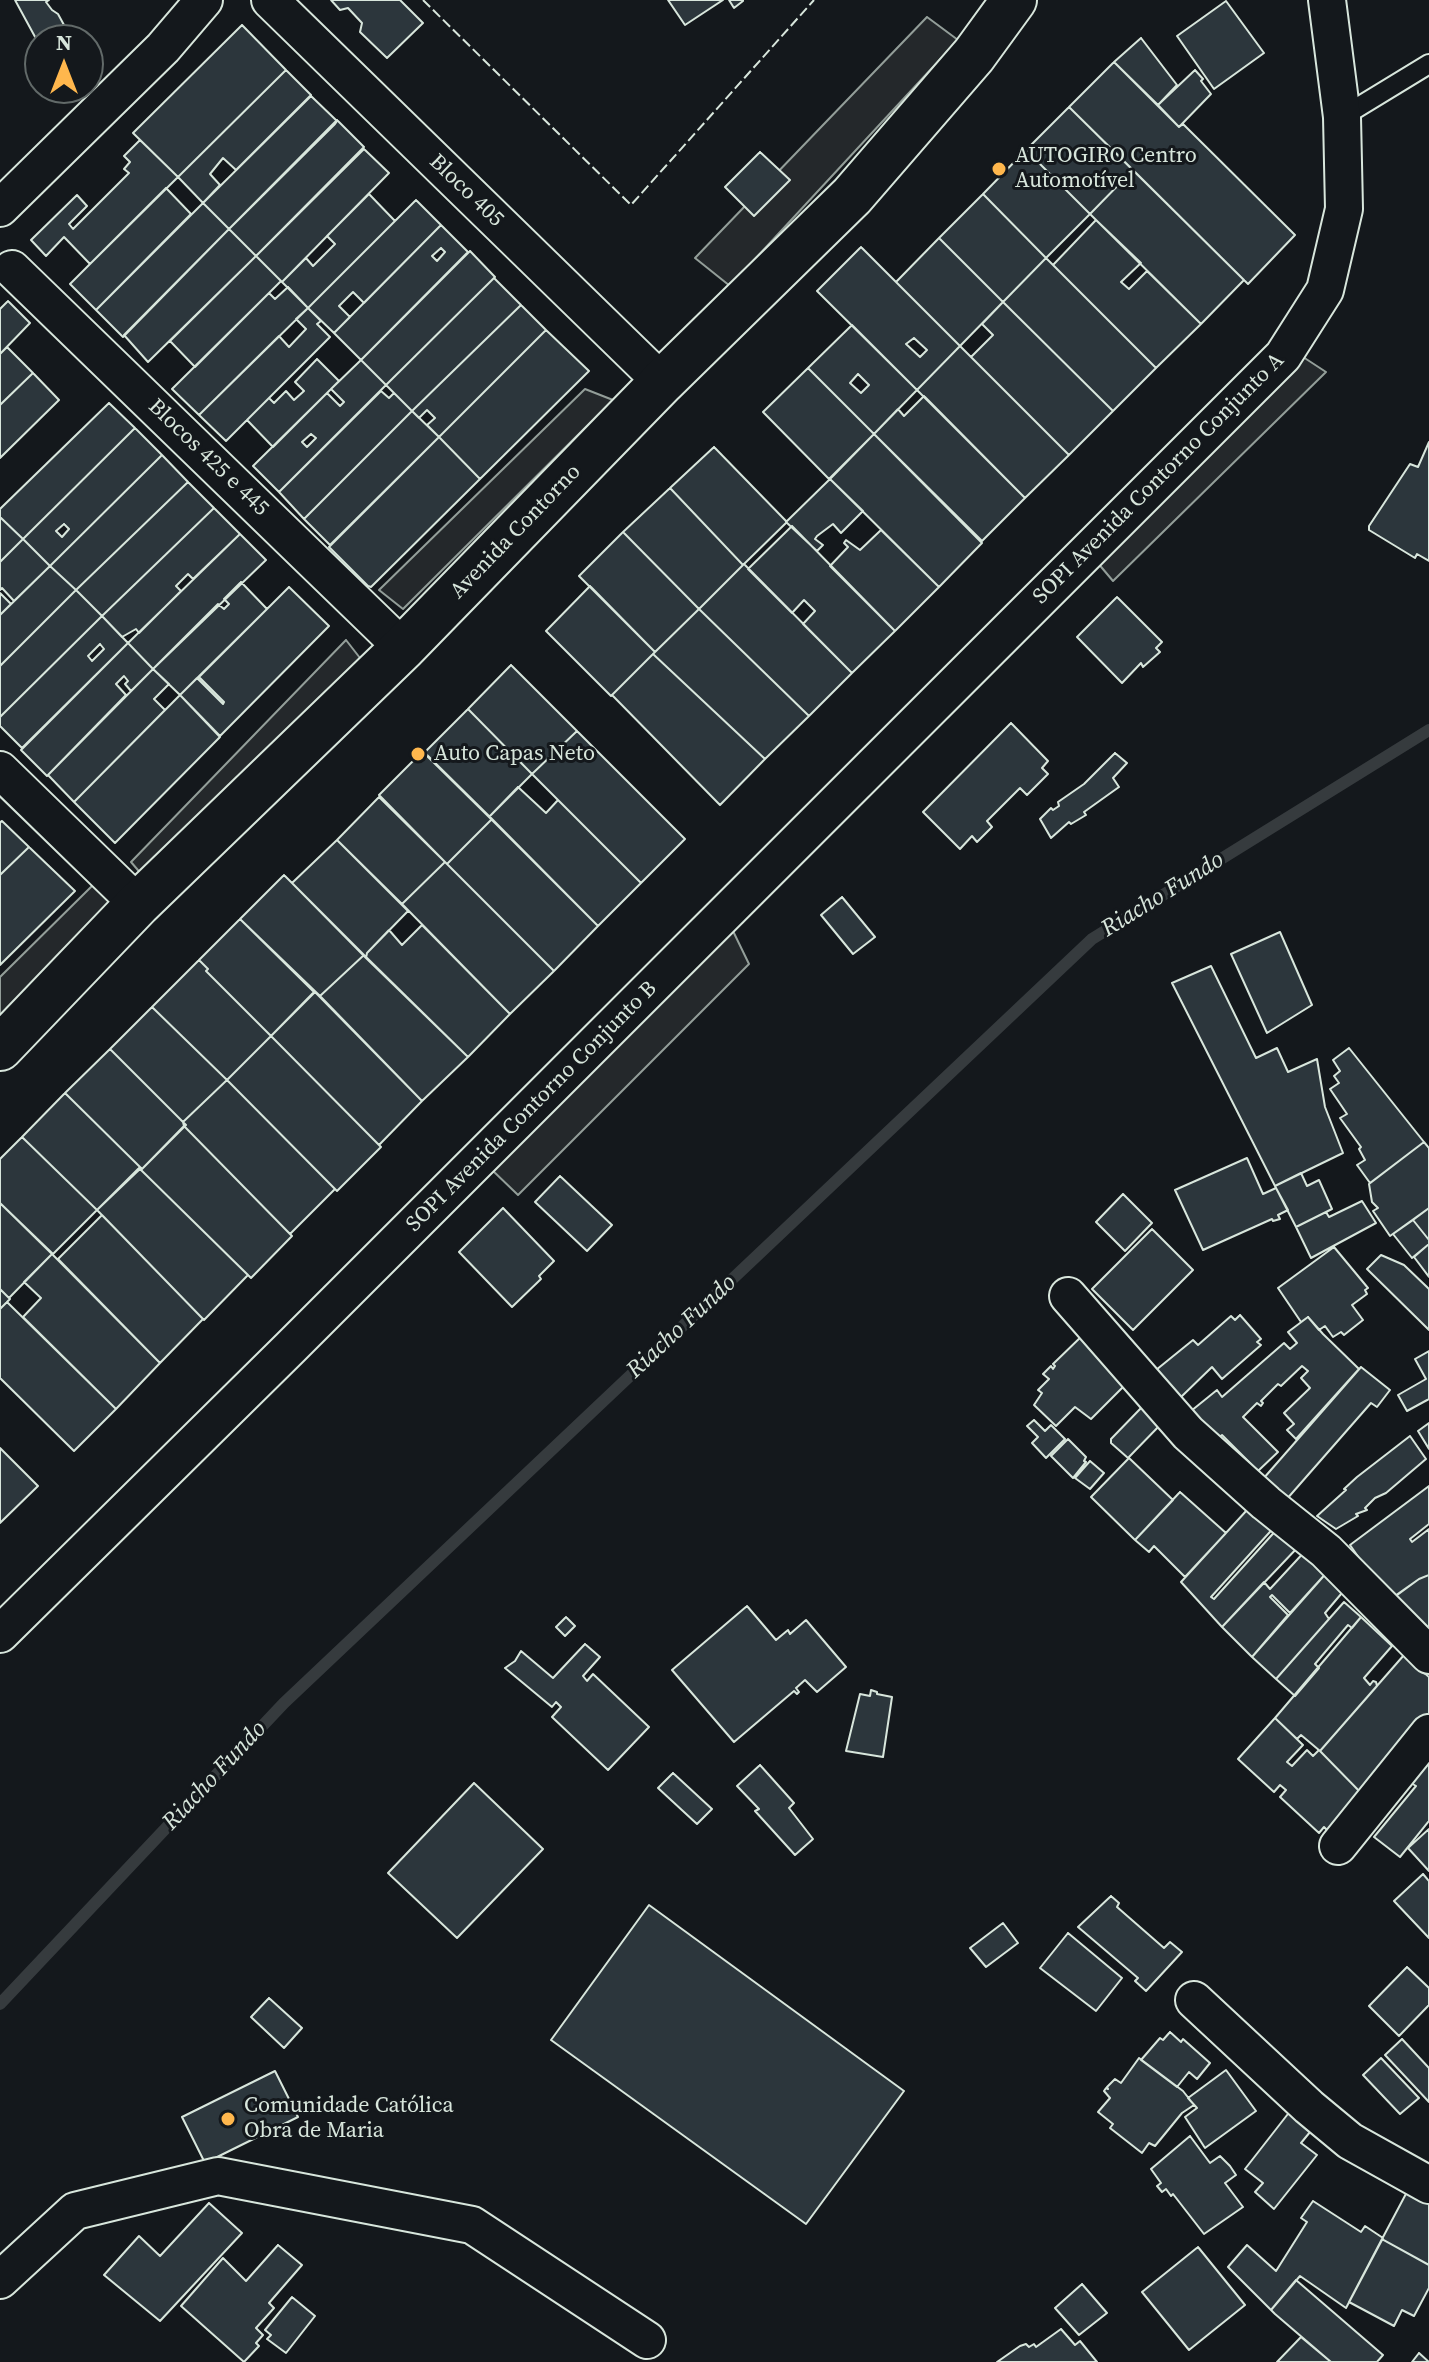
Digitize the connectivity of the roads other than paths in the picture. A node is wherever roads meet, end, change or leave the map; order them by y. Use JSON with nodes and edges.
{"nodes":[{"id":1,"x":204,"y":0,"type":"edge"},
{"id":2,"x":270,"y":0,"type":"edge"},
{"id":3,"x":1014,"y":0,"type":"edge"},
{"id":4,"x":1327,"y":0,"type":"edge"},
{"id":5,"x":1429,"y":64,"type":"edge"},
{"id":6,"x":1342,"y":117,"type":"junction"},
{"id":7,"x":0,"y":208,"type":"edge"},
{"id":8,"x":12,"y":269,"type":"dead end"},
{"id":9,"x":662,"y":382,"type":"junction"},
{"id":10,"x":403,"y":648,"type":"junction"},
{"id":11,"x":0,"y":770,"type":"edge"},
{"id":12,"x":774,"y":866,"type":"joint"},
{"id":13,"x":138,"y":904,"type":"junction"},
{"id":14,"x":0,"y":1048,"type":"edge"},
{"id":15,"x":1068,"y":1296,"type":"dead end"},
{"id":16,"x":0,"y":1634,"type":"edge"},
{"id":17,"x":1429,"y":1655,"type":"edge"},
{"id":18,"x":1429,"y":1733,"type":"edge"},
{"id":19,"x":1338,"y":1846,"type":"dead end"},
{"id":20,"x":1194,"y":2000,"type":"dead end"},
{"id":21,"x":1429,"y":2185,"type":"edge"},
{"id":22,"x":0,"y":2280,"type":"edge"},
{"id":23,"x":647,"y":2340,"type":"dead end"}],
"edges":[{"from":1,"to":7,"type":"street"},
{"from":2,"to":9,"type":"street","name":"Bloco 405"},
{"from":3,"to":9,"type":"street","name":"Avenida Contorno"},
{"from":4,"to":6,"type":"street","name":"SOPI Avenida Contorno Conjunto A"},
{"from":5,"to":6,"type":"lane"},
{"from":6,"to":12,"type":"street","name":"SOPI Avenida Contorno Conjunto A"},
{"from":8,"to":10,"type":"street","name":"Blocos 425 e 445"},
{"from":9,"to":10,"type":"street","name":"Avenida Contorno"},
{"from":10,"to":13,"type":"street","name":"Avenida Contorno"},
{"from":11,"to":13,"type":"street"},
{"from":12,"to":16,"type":"street","name":"SOPI Avenida Contorno Conjunto B"},
{"from":13,"to":14,"type":"street","name":"Avenida Contorno"},
{"from":15,"to":17,"type":"street"},
{"from":18,"to":19,"type":"street"},
{"from":20,"to":21,"type":"street"},
{"from":22,"to":23,"type":"street"}]}
